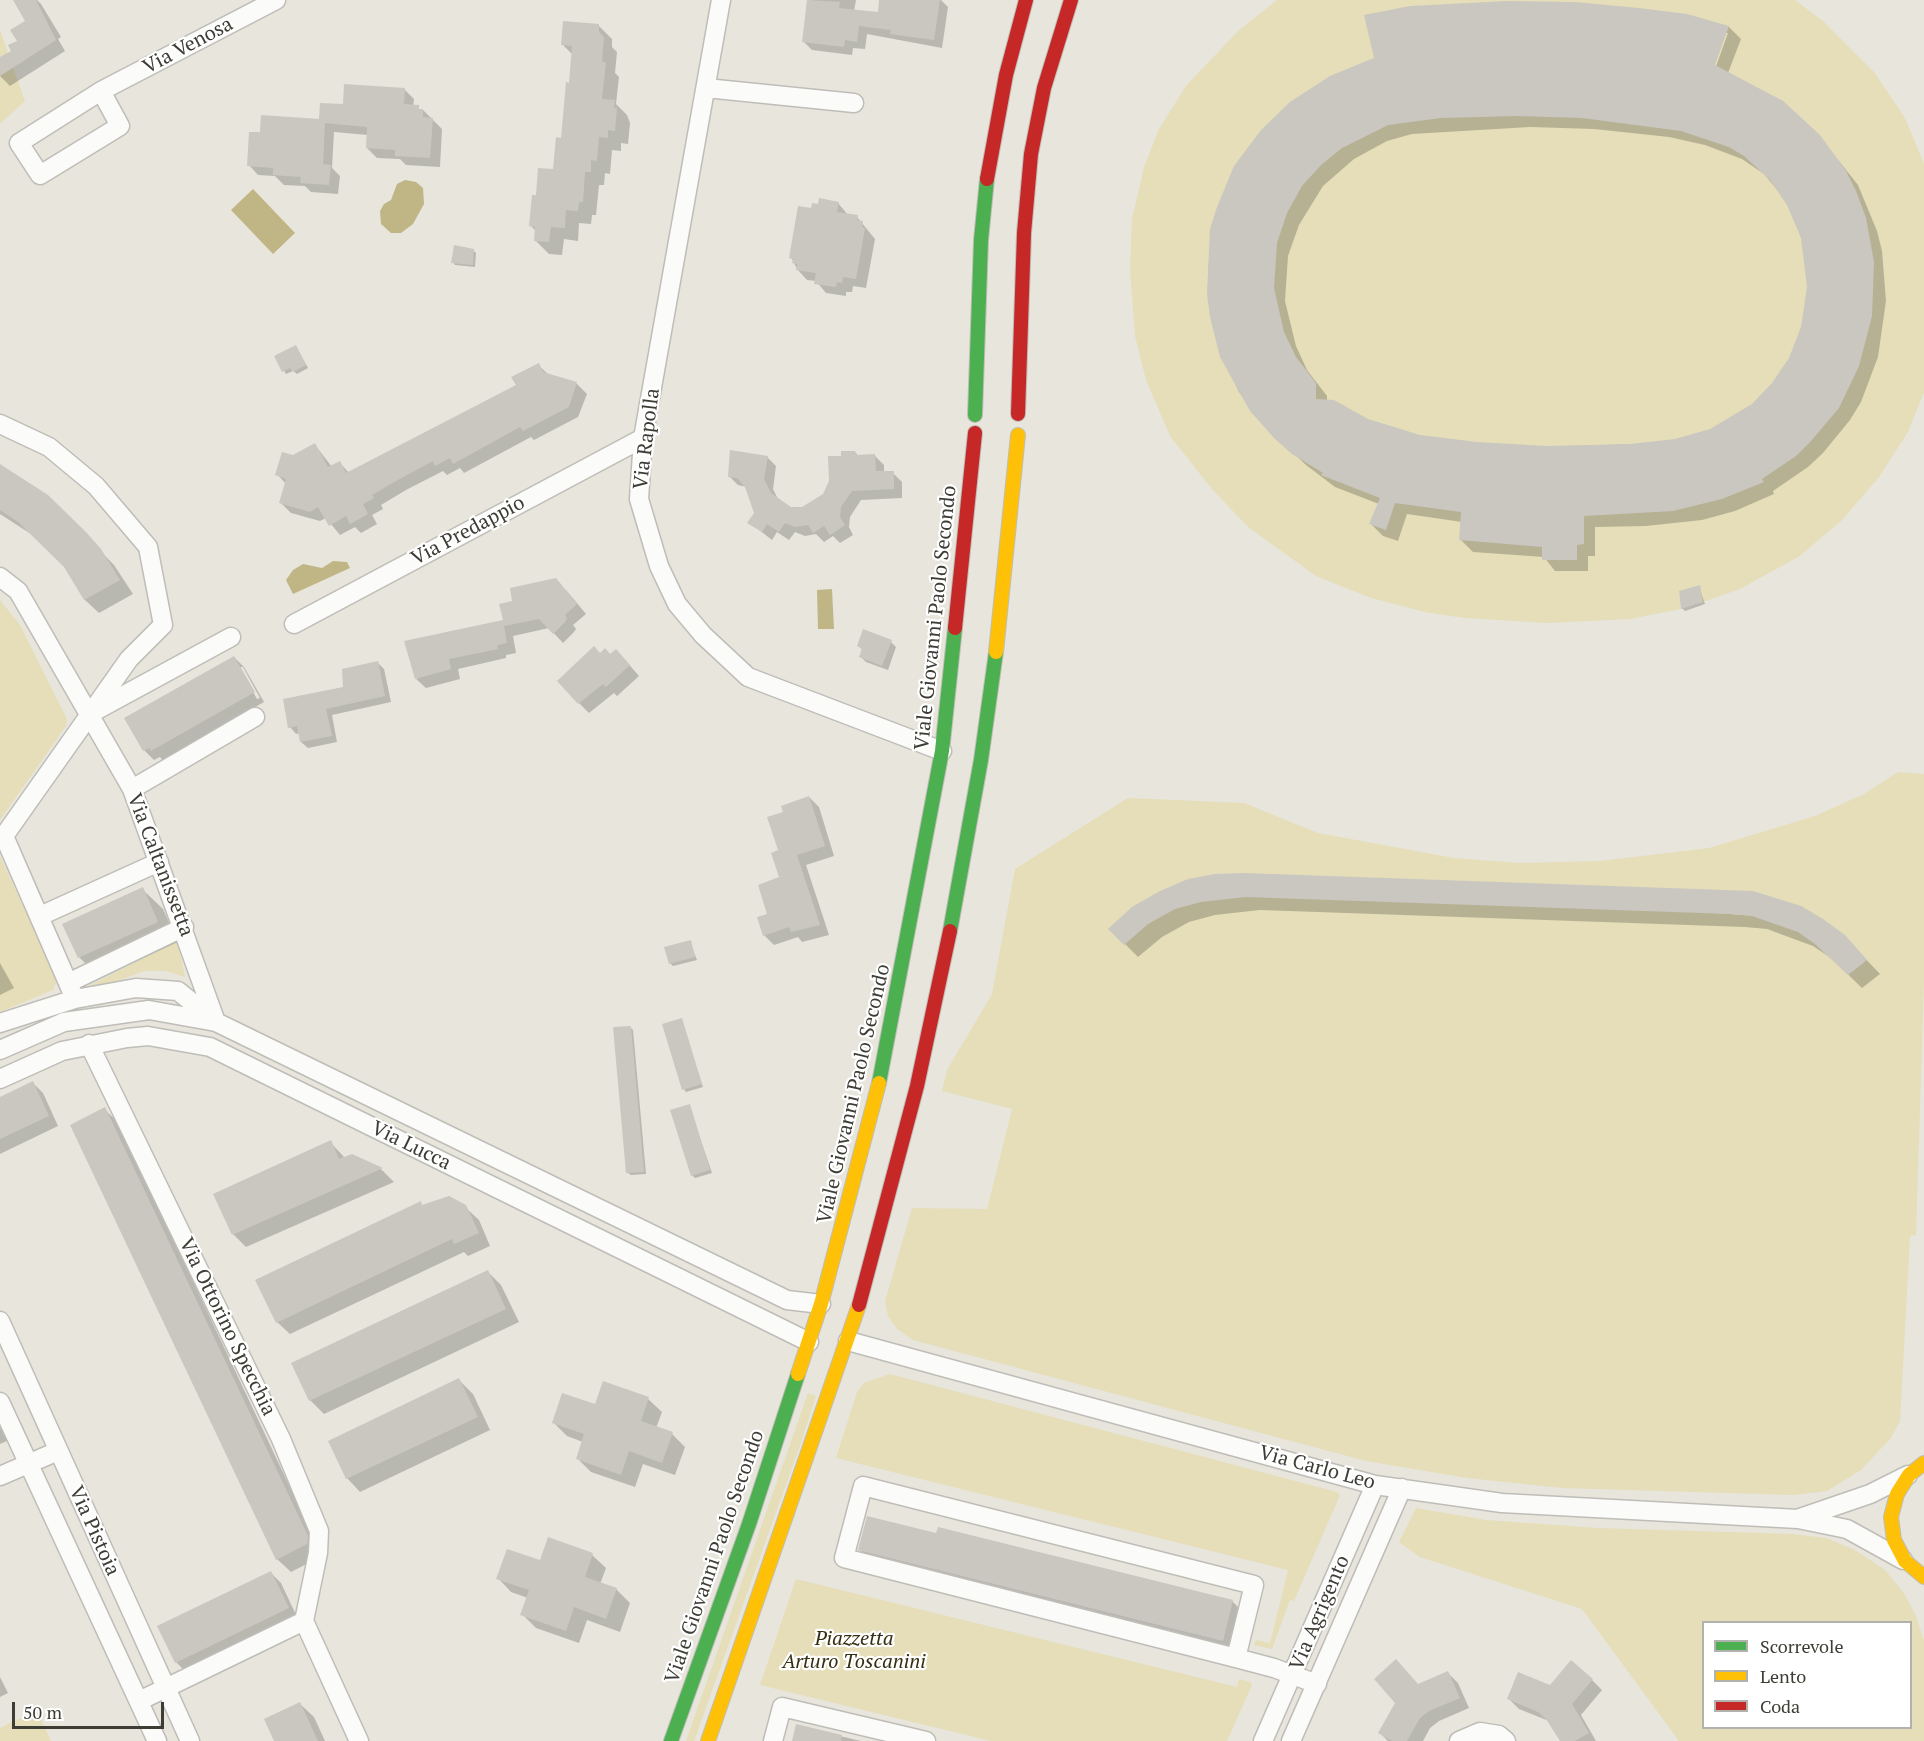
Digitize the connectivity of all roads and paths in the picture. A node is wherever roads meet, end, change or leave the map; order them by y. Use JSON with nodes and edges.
{"nodes":[{"id":1,"x":276,"y":0,"type":"edge"},
{"id":2,"x":721,"y":0,"type":"edge"},
{"id":3,"x":1026,"y":0,"type":"edge"},
{"id":4,"x":1071,"y":0,"type":"edge"},
{"id":5,"x":706,"y":88,"type":"junction"},
{"id":6,"x":101,"y":91,"type":"junction"},
{"id":7,"x":854,"y":103,"type":"dead end"},
{"id":8,"x":992,"y":401,"type":"dead end"},
{"id":9,"x":1007,"y":403,"type":"dead end"},
{"id":10,"x":1018,"y":414,"type":"junction"},
{"id":11,"x":975,"y":415,"type":"junction"},
{"id":12,"x":0,"y":424,"type":"edge"},
{"id":13,"x":975,"y":433,"type":"junction"},
{"id":14,"x":1018,"y":435,"type":"junction"},
{"id":15,"x":643,"y":438,"type":"junction"},
{"id":16,"x":0,"y":577,"type":"edge"},
{"id":17,"x":294,"y":624,"type":"dead end"},
{"id":18,"x":231,"y":637,"type":"dead end"},
{"id":19,"x":89,"y":714,"type":"junction"},
{"id":20,"x":255,"y":717,"type":"dead end"},
{"id":21,"x":946,"y":752,"type":"junction"},
{"id":22,"x":132,"y":789,"type":"junction"},
{"id":23,"x":159,"y":862,"type":"junction"},
{"id":24,"x":40,"y":916,"type":"junction"},
{"id":25,"x":184,"y":927,"type":"junction"},
{"id":26,"x":71,"y":991,"type":"junction"},
{"id":27,"x":216,"y":1022,"type":"junction"},
{"id":28,"x":0,"y":1023,"type":"edge"},
{"id":29,"x":89,"y":1044,"type":"junction"},
{"id":30,"x":210,"y":1047,"type":"junction"},
{"id":31,"x":0,"y":1050,"type":"edge"},
{"id":32,"x":0,"y":1079,"type":"edge"},
{"id":33,"x":821,"y":1304,"type":"junction"},
{"id":34,"x":0,"y":1320,"type":"edge"},
{"id":35,"x":848,"y":1341,"type":"junction"},
{"id":36,"x":809,"y":1342,"type":"junction"},
{"id":37,"x":0,"y":1402,"type":"edge"},
{"id":38,"x":58,"y":1450,"type":"junction"},
{"id":39,"x":28,"y":1462,"type":"junction"},
{"id":40,"x":1924,"y":1463,"type":"edge"},
{"id":41,"x":1909,"y":1475,"type":"junction"},
{"id":42,"x":0,"y":1476,"type":"edge"},
{"id":43,"x":1375,"y":1485,"type":"junction"},
{"id":44,"x":1402,"y":1488,"type":"junction"},
{"id":45,"x":1798,"y":1519,"type":"junction"},
{"id":46,"x":1905,"y":1561,"type":"junction"},
{"id":47,"x":1923,"y":1579,"type":"edge"},
{"id":48,"x":304,"y":1621,"type":"junction"},
{"id":49,"x":1236,"y":1658,"type":"junction"},
{"id":50,"x":1293,"y":1674,"type":"junction"},
{"id":51,"x":1317,"y":1684,"type":"junction"},
{"id":52,"x":166,"y":1689,"type":"junction"},
{"id":53,"x":139,"y":1701,"type":"junction"},
{"id":54,"x":157,"y":1741,"type":"edge"},
{"id":55,"x":190,"y":1741,"type":"edge"},
{"id":56,"x":359,"y":1741,"type":"edge"},
{"id":57,"x":671,"y":1741,"type":"edge"},
{"id":58,"x":708,"y":1741,"type":"edge"},
{"id":59,"x":773,"y":1741,"type":"edge"},
{"id":60,"x":926,"y":1741,"type":"edge"},
{"id":61,"x":1263,"y":1741,"type":"edge"},
{"id":62,"x":1291,"y":1741,"type":"edge"},
{"id":63,"x":1459,"y":1741,"type":"edge"},
{"id":64,"x":1506,"y":1741,"type":"edge"}],
"edges":[{"from":1,"to":6,"type":"street","name":"Via Venosa"},
{"from":2,"to":5,"type":"street","name":"Via Rapolla"},
{"from":3,"to":11,"type":"main road","name":"Viale Giovanni Paolo Secondo"},
{"from":4,"to":10,"type":"main road"},
{"from":5,"to":7,"type":"street"},
{"from":5,"to":15,"type":"street","name":"Via Rapolla"},
{"from":6,"to":6,"type":"street","name":"Via Venosa"},
{"from":8,"to":11,"type":"main road"},
{"from":9,"to":10,"type":"main road"},
{"from":10,"to":14,"type":"main road"},
{"from":11,"to":13,"type":"main road","name":"Viale Giovanni Paolo Secondo"},
{"from":12,"to":19,"type":"street"},
{"from":13,"to":14,"type":"main road"},
{"from":13,"to":21,"type":"main road","name":"Viale Giovanni Paolo Secondo"},
{"from":14,"to":35,"type":"main road"},
{"from":15,"to":17,"type":"street","name":"Via Predappio"},
{"from":15,"to":21,"type":"street","name":"Via Rapolla"},
{"from":16,"to":19,"type":"street","name":"Via Caltanissetta"},
{"from":18,"to":19,"type":"street"},
{"from":19,"to":22,"type":"street","name":"Via Caltanissetta"},
{"from":19,"to":24,"type":"street"},
{"from":20,"to":22,"type":"street"},
{"from":21,"to":33,"type":"main road","name":"Viale Giovanni Paolo Secondo"},
{"from":22,"to":23,"type":"street","name":"Via Caltanissetta"},
{"from":23,"to":24,"type":"street"},
{"from":23,"to":25,"type":"street","name":"Via Caltanissetta"},
{"from":24,"to":26,"type":"street"},
{"from":25,"to":26,"type":"street","name":"Via Lucca"},
{"from":25,"to":27,"type":"street","name":"Via Caltanissetta"},
{"from":26,"to":27,"type":"street","name":"Via Lucca"},
{"from":26,"to":28,"type":"street","name":"Via Lucca"},
{"from":27,"to":30,"type":"street"},
{"from":27,"to":31,"type":"street","name":"Via Lucca"},
{"from":27,"to":33,"type":"street","name":"Via Lucca"},
{"from":29,"to":30,"type":"street","name":"Via Lucca"},
{"from":29,"to":32,"type":"street","name":"Via Lucca"},
{"from":29,"to":48,"type":"street","name":"Via Ottorino Specchia"},
{"from":30,"to":36,"type":"street","name":"Via Lucca"},
{"from":33,"to":36,"type":"main road","name":"Viale Giovanni Paolo Secondo"},
{"from":34,"to":38,"type":"street","name":"Via Pistoia"},
{"from":35,"to":43,"type":"street","name":"Via Carlo Leo"},
{"from":35,"to":58,"type":"main road"},
{"from":36,"to":57,"type":"main road","name":"Viale Giovanni Paolo Secondo"},
{"from":37,"to":39,"type":"street","name":"Via Pistoia"},
{"from":38,"to":39,"type":"street"},
{"from":38,"to":52,"type":"street","name":"Via Pistoia"},
{"from":39,"to":42,"type":"street"},
{"from":39,"to":53,"type":"street","name":"Via Pistoia"},
{"from":40,"to":41,"type":"main road"},
{"from":41,"to":45,"type":"street","name":"Via Carlo Leo"},
{"from":41,"to":46,"type":"main road"},
{"from":43,"to":44,"type":"street","name":"Via Carlo Leo"},
{"from":43,"to":50,"type":"street","name":"Via Agrigento"},
{"from":44,"to":45,"type":"street","name":"Via Carlo Leo"},
{"from":44,"to":51,"type":"street","name":"Via Agrigento"},
{"from":45,"to":46,"type":"street","name":"Via Carlo Leo"},
{"from":46,"to":47,"type":"main road"},
{"from":48,"to":52,"type":"street"},
{"from":48,"to":56,"type":"street"},
{"from":49,"to":49,"type":"street"},
{"from":49,"to":50,"type":"street"},
{"from":50,"to":51,"type":"street"},
{"from":50,"to":61,"type":"street","name":"Via Agrigento"},
{"from":51,"to":62,"type":"street","name":"Via Agrigento"},
{"from":52,"to":53,"type":"street"},
{"from":52,"to":55,"type":"street","name":"Via Pistoia"},
{"from":53,"to":54,"type":"street","name":"Via Pistoia"},
{"from":59,"to":60,"type":"street"},
{"from":63,"to":64,"type":"street"}]}
